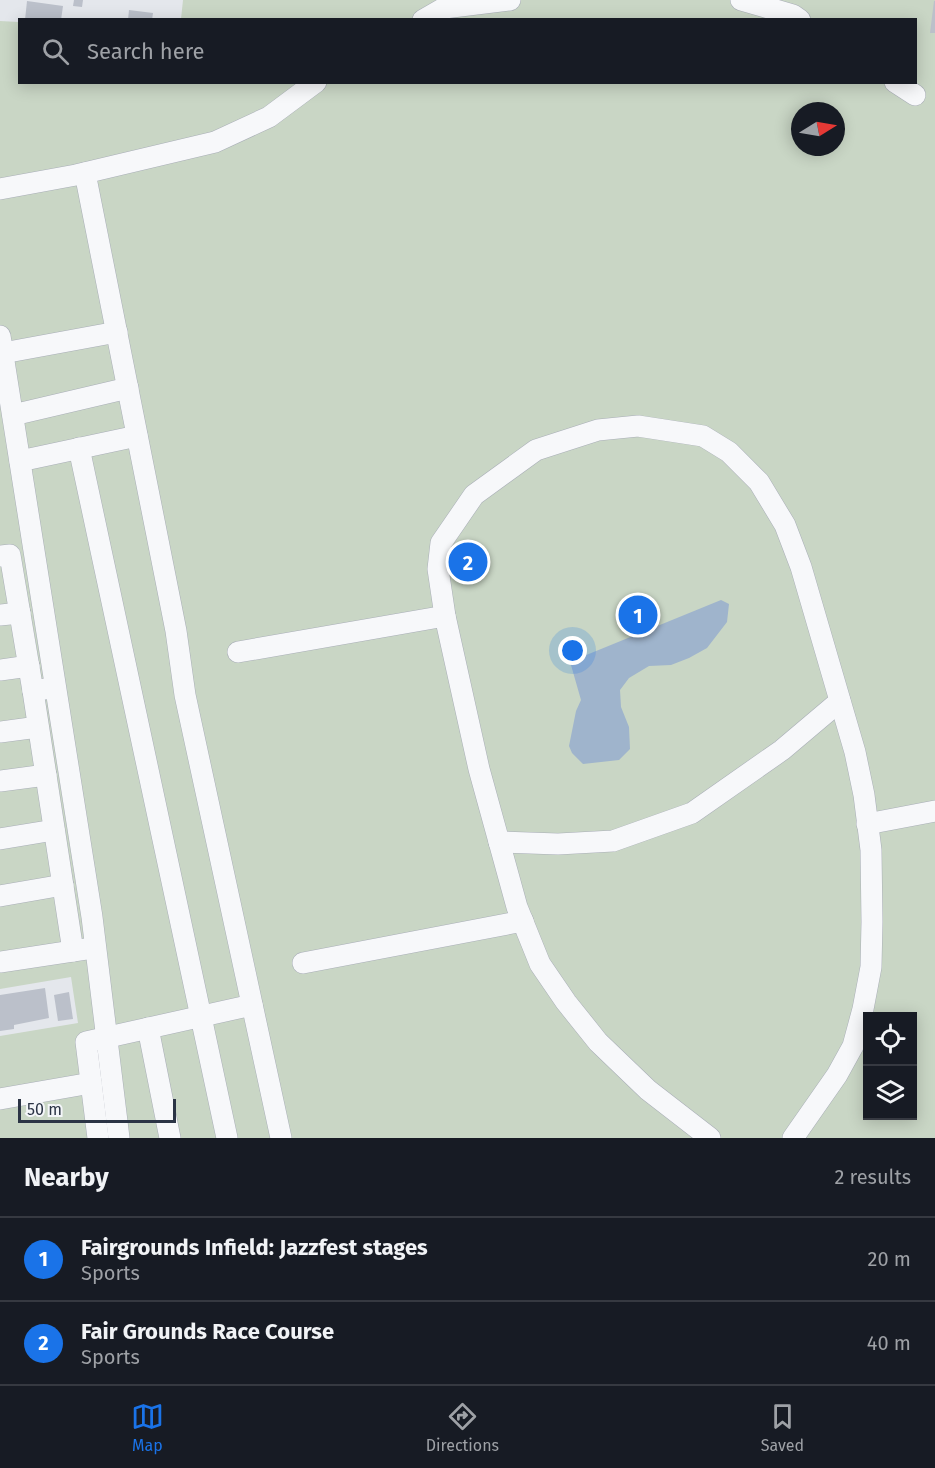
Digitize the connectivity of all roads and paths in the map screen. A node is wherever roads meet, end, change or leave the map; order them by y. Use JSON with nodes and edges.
{"nodes":[{"id":1,"x":510,"y":0,"type":"edge"},
{"id":2,"x":741,"y":0,"type":"edge"},
{"id":3,"x":426,"y":18,"type":"edge"},
{"id":4,"x":797,"y":18,"type":"edge"},
{"id":5,"x":313,"y":84,"type":"edge"},
{"id":6,"x":898,"y":84,"type":"edge"},
{"id":7,"x":915,"y":95,"type":"dead end"},
{"id":8,"x":85,"y":173,"type":"junction"},
{"id":9,"x":0,"y":189,"type":"edge"},
{"id":10,"x":117,"y":332,"type":"junction"},
{"id":11,"x":1,"y":344,"type":"edge"},
{"id":12,"x":128,"y":388,"type":"junction"},
{"id":13,"x":13,"y":415,"type":"junction"},
{"id":14,"x":137,"y":436,"type":"junction"},
{"id":15,"x":8,"y":438,"type":"edge"},
{"id":16,"x":79,"y":448,"type":"junction"},
{"id":17,"x":20,"y":461,"type":"junction"},
{"id":18,"x":0,"y":556,"type":"edge"},
{"id":19,"x":10,"y":614,"type":"edge"},
{"id":20,"x":445,"y":616,"type":"junction"},
{"id":21,"x":238,"y":651,"type":"dead end"},
{"id":22,"x":29,"y":666,"type":"junction"},
{"id":23,"x":0,"y":670,"type":"edge"},
{"id":24,"x":56,"y":688,"type":"junction"},
{"id":25,"x":33,"y":691,"type":"junction"},
{"id":26,"x":840,"y":701,"type":"junction"},
{"id":27,"x":38,"y":727,"type":"junction"},
{"id":28,"x":0,"y":732,"type":"edge"},
{"id":29,"x":46,"y":775,"type":"junction"},
{"id":30,"x":0,"y":781,"type":"edge"},
{"id":31,"x":935,"y":811,"type":"edge"},
{"id":32,"x":867,"y":824,"type":"junction"},
{"id":33,"x":54,"y":830,"type":"junction"},
{"id":34,"x":0,"y":839,"type":"edge"},
{"id":35,"x":499,"y":842,"type":"junction"},
{"id":36,"x":63,"y":885,"type":"junction"},
{"id":37,"x":0,"y":896,"type":"edge"},
{"id":38,"x":523,"y":921,"type":"junction"},
{"id":39,"x":95,"y":947,"type":"junction"},
{"id":40,"x":73,"y":951,"type":"junction"},
{"id":41,"x":0,"y":962,"type":"edge"},
{"id":42,"x":303,"y":963,"type":"dead end"},
{"id":43,"x":252,"y":1005,"type":"junction"},
{"id":44,"x":202,"y":1016,"type":"junction"},
{"id":45,"x":148,"y":1028,"type":"junction"},
{"id":46,"x":106,"y":1037,"type":"junction"},
{"id":47,"x":91,"y":1083,"type":"junction"},
{"id":48,"x":0,"y":1099,"type":"edge"},
{"id":49,"x":98,"y":1138,"type":"edge"},
{"id":50,"x":119,"y":1138,"type":"edge"},
{"id":51,"x":170,"y":1138,"type":"edge"},
{"id":52,"x":227,"y":1138,"type":"edge"},
{"id":53,"x":281,"y":1138,"type":"edge"},
{"id":54,"x":710,"y":1138,"type":"edge"},
{"id":55,"x":793,"y":1138,"type":"edge"}],
"edges":[{"from":1,"to":3,"type":"lane"},
{"from":2,"to":4,"type":"lane"},
{"from":5,"to":8,"type":"lane"},
{"from":6,"to":7,"type":"lane"},
{"from":8,"to":9,"type":"lane"},
{"from":8,"to":10,"type":"lane"},
{"from":10,"to":11,"type":"lane"},
{"from":10,"to":12,"type":"lane"},
{"from":11,"to":13,"type":"lane"},
{"from":12,"to":13,"type":"lane"},
{"from":12,"to":14,"type":"lane"},
{"from":13,"to":15,"type":"lane"},
{"from":14,"to":16,"type":"lane"},
{"from":14,"to":43,"type":"lane"},
{"from":15,"to":17,"type":"lane"},
{"from":16,"to":17,"type":"lane"},
{"from":16,"to":44,"type":"lane"},
{"from":17,"to":24,"type":"lane"},
{"from":18,"to":19,"type":"lane"},
{"from":19,"to":22,"type":"lane"},
{"from":20,"to":21,"type":"lane"},
{"from":20,"to":26,"type":"lane"},
{"from":20,"to":35,"type":"lane"},
{"from":22,"to":23,"type":"lane"},
{"from":22,"to":25,"type":"lane"},
{"from":24,"to":25,"type":"lane"},
{"from":24,"to":39,"type":"lane"},
{"from":25,"to":27,"type":"lane"},
{"from":26,"to":32,"type":"lane"},
{"from":26,"to":35,"type":"lane"},
{"from":27,"to":28,"type":"lane"},
{"from":27,"to":29,"type":"lane"},
{"from":29,"to":30,"type":"lane"},
{"from":29,"to":33,"type":"lane"},
{"from":31,"to":32,"type":"lane"},
{"from":32,"to":55,"type":"lane"},
{"from":33,"to":34,"type":"lane"},
{"from":33,"to":36,"type":"lane"},
{"from":35,"to":38,"type":"lane"},
{"from":36,"to":37,"type":"lane"},
{"from":36,"to":40,"type":"lane"},
{"from":38,"to":42,"type":"lane"},
{"from":38,"to":54,"type":"lane"},
{"from":39,"to":40,"type":"lane"},
{"from":39,"to":46,"type":"lane"},
{"from":40,"to":41,"type":"lane"},
{"from":43,"to":44,"type":"lane"},
{"from":43,"to":53,"type":"lane"},
{"from":44,"to":45,"type":"lane"},
{"from":44,"to":52,"type":"lane"},
{"from":45,"to":46,"type":"lane"},
{"from":45,"to":51,"type":"lane"},
{"from":46,"to":47,"type":"lane"},
{"from":46,"to":50,"type":"lane"},
{"from":47,"to":48,"type":"lane"},
{"from":47,"to":49,"type":"lane"}]}
